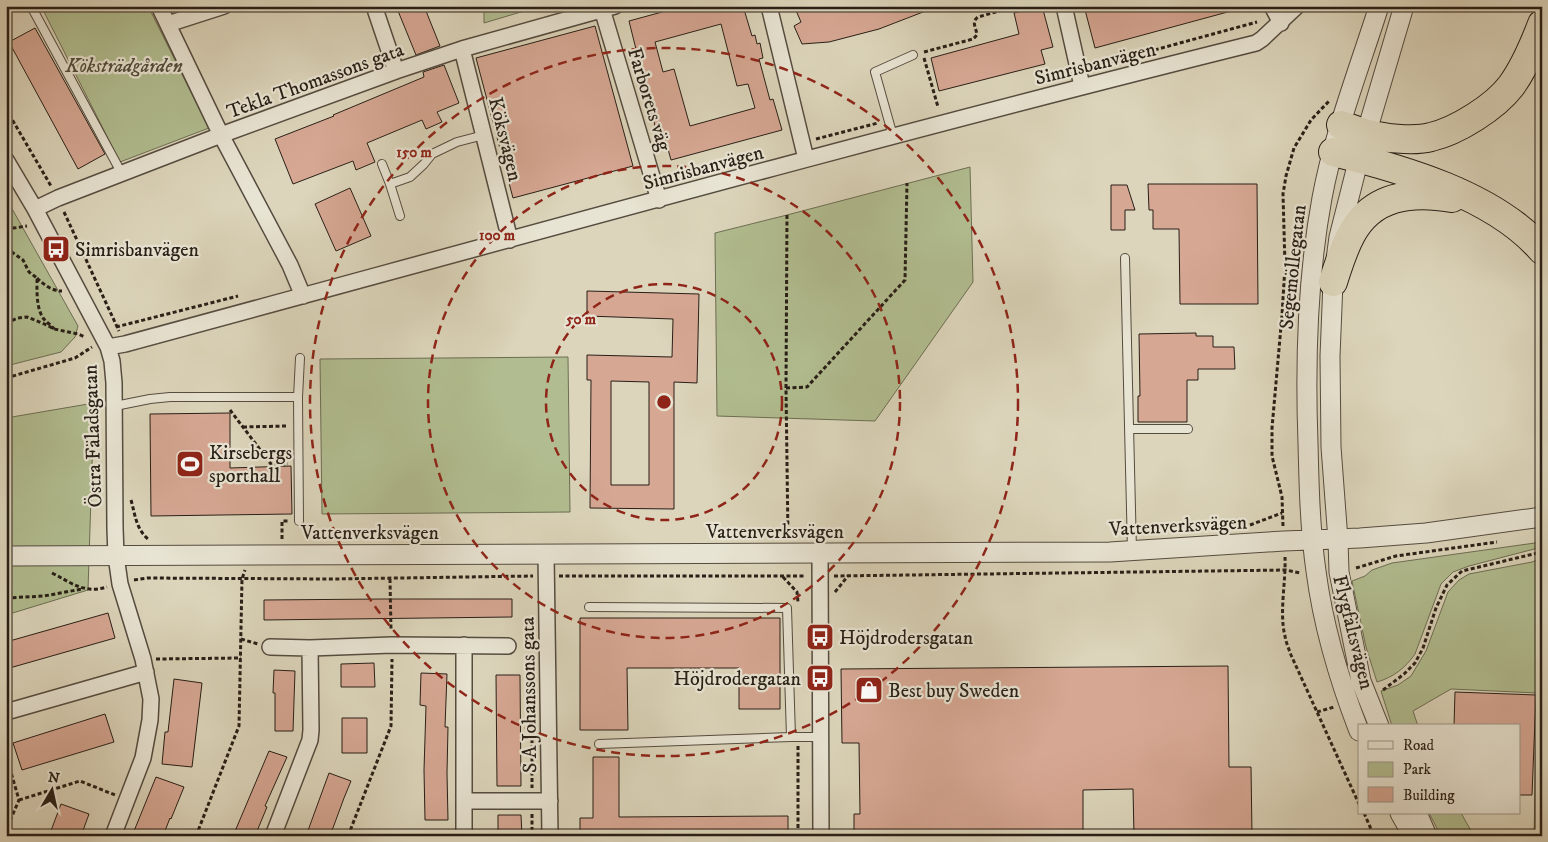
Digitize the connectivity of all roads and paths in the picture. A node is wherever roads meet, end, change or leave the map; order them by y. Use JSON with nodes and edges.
{"nodes":[{"id":1,"x":31,"y":6,"type":"edge"},
{"id":2,"x":159,"y":6,"type":"edge"},
{"id":3,"x":224,"y":6,"type":"edge"},
{"id":4,"x":374,"y":6,"type":"edge"},
{"id":5,"x":768,"y":6,"type":"edge"},
{"id":6,"x":1016,"y":6,"type":"edge"},
{"id":7,"x":1064,"y":6,"type":"edge"},
{"id":8,"x":1272,"y":6,"type":"edge"},
{"id":9,"x":1298,"y":6,"type":"edge"},
{"id":10,"x":1379,"y":6,"type":"edge"},
{"id":11,"x":1404,"y":6,"type":"edge"},
{"id":12,"x":608,"y":8,"type":"edge"},
{"id":13,"x":1281,"y":23,"type":"junction"},
{"id":14,"x":168,"y":24,"type":"junction"},
{"id":15,"x":1542,"y":24,"type":"edge"},
{"id":16,"x":462,"y":49,"type":"junction"},
{"id":17,"x":923,"y":53,"type":"junction"},
{"id":18,"x":913,"y":56,"type":"joint"},
{"id":19,"x":396,"y":70,"type":"junction"},
{"id":20,"x":1082,"y":86,"type":"junction"},
{"id":21,"x":938,"y":107,"type":"dead end"},
{"id":22,"x":6,"y":109,"type":"edge"},
{"id":23,"x":1340,"y":125,"type":"joint"},
{"id":24,"x":221,"y":135,"type":"junction"},
{"id":25,"x":484,"y":135,"type":"junction"},
{"id":26,"x":893,"y":136,"type":"junction"},
{"id":27,"x":1353,"y":148,"type":"junction"},
{"id":28,"x":806,"y":159,"type":"junction"},
{"id":29,"x":6,"y":160,"type":"edge"},
{"id":30,"x":382,"y":164,"type":"dead end"},
{"id":31,"x":122,"y":174,"type":"junction"},
{"id":32,"x":907,"y":183,"type":"dead end"},
{"id":33,"x":390,"y":184,"type":"junction"},
{"id":34,"x":58,"y":198,"type":"junction"},
{"id":35,"x":659,"y":200,"type":"junction"},
{"id":36,"x":1485,"y":206,"type":"junction"},
{"id":37,"x":35,"y":209,"type":"junction"},
{"id":38,"x":787,"y":215,"type":"dead end"},
{"id":39,"x":400,"y":216,"type":"dead end"},
{"id":40,"x":27,"y":226,"type":"dead end"},
{"id":41,"x":6,"y":227,"type":"edge"},
{"id":42,"x":510,"y":240,"type":"junction"},
{"id":43,"x":6,"y":248,"type":"edge"},
{"id":44,"x":1542,"y":250,"type":"edge"},
{"id":45,"x":1125,"y":258,"type":"dead end"},
{"id":46,"x":38,"y":278,"type":"junction"},
{"id":47,"x":1333,"y":282,"type":"junction"},
{"id":48,"x":63,"y":291,"type":"dead end"},
{"id":49,"x":303,"y":296,"type":"junction"},
{"id":50,"x":6,"y":323,"type":"edge"},
{"id":51,"x":54,"y":329,"type":"junction"},
{"id":52,"x":99,"y":341,"type":"junction"},
{"id":53,"x":125,"y":344,"type":"junction"},
{"id":54,"x":300,"y":358,"type":"dead end"},
{"id":55,"x":6,"y":378,"type":"edge"},
{"id":56,"x":786,"y":388,"type":"junction"},
{"id":57,"x":298,"y":397,"type":"junction"},
{"id":58,"x":115,"y":406,"type":"junction"},
{"id":59,"x":230,"y":410,"type":"dead end"},
{"id":60,"x":299,"y":426,"type":"junction"},
{"id":61,"x":243,"y":427,"type":"junction"},
{"id":62,"x":1129,"y":429,"type":"junction"},
{"id":63,"x":1188,"y":429,"type":"dead end"},
{"id":64,"x":299,"y":464,"type":"junction"},
{"id":65,"x":130,"y":495,"type":"dead end"},
{"id":66,"x":1542,"y":517,"type":"edge"},
{"id":67,"x":299,"y":521,"type":"dead end"},
{"id":68,"x":282,"y":525,"type":"dead end"},
{"id":69,"x":282,"y":536,"type":"dead end"},
{"id":70,"x":1338,"y":540,"type":"junction"},
{"id":71,"x":1312,"y":541,"type":"junction"},
{"id":72,"x":1501,"y":541,"type":"dead end"},
{"id":73,"x":156,"y":542,"type":"dead end"},
{"id":74,"x":1132,"y":551,"type":"junction"},
{"id":75,"x":1542,"y":552,"type":"edge"},
{"id":76,"x":788,"y":553,"type":"junction"},
{"id":77,"x":820,"y":553,"type":"junction"},
{"id":78,"x":546,"y":554,"type":"junction"},
{"id":79,"x":6,"y":556,"type":"edge"},
{"id":80,"x":116,"y":556,"type":"junction"},
{"id":81,"x":45,"y":569,"type":"dead end"},
{"id":82,"x":1286,"y":570,"type":"junction"},
{"id":83,"x":1339,"y":572,"type":"junction"},
{"id":84,"x":1316,"y":573,"type":"junction"},
{"id":85,"x":546,"y":576,"type":"junction"},
{"id":86,"x":819,"y":576,"type":"junction"},
{"id":87,"x":242,"y":579,"type":"junction"},
{"id":88,"x":390,"y":579,"type":"junction"},
{"id":89,"x":120,"y":584,"type":"junction"},
{"id":90,"x":83,"y":589,"type":"junction"},
{"id":91,"x":6,"y":598,"type":"edge"},
{"id":92,"x":589,"y":607,"type":"dead end"},
{"id":93,"x":392,"y":645,"type":"junction"},
{"id":94,"x":464,"y":646,"type":"junction"},
{"id":95,"x":508,"y":646,"type":"dead end"},
{"id":96,"x":270,"y":647,"type":"dead end"},
{"id":97,"x":310,"y":648,"type":"junction"},
{"id":98,"x":241,"y":658,"type":"junction"},
{"id":99,"x":145,"y":665,"type":"junction"},
{"id":100,"x":1383,"y":690,"type":"dead end"},
{"id":101,"x":1337,"y":707,"type":"dead end"},
{"id":102,"x":6,"y":712,"type":"edge"},
{"id":103,"x":1317,"y":712,"type":"junction"},
{"id":104,"x":1378,"y":724,"type":"edge"},
{"id":105,"x":1358,"y":729,"type":"edge"},
{"id":106,"x":791,"y":737,"type":"junction"},
{"id":107,"x":821,"y":738,"type":"junction"},
{"id":108,"x":599,"y":744,"type":"dead end"},
{"id":109,"x":6,"y":755,"type":"edge"},
{"id":110,"x":19,"y":800,"type":"junction"},
{"id":111,"x":127,"y":800,"type":"junction"},
{"id":112,"x":464,"y":801,"type":"junction"},
{"id":113,"x":550,"y":801,"type":"junction"},
{"id":114,"x":1358,"y":802,"type":"edge"},
{"id":115,"x":1364,"y":814,"type":"edge"},
{"id":116,"x":1401,"y":814,"type":"edge"},
{"id":117,"x":1417,"y":814,"type":"edge"},
{"id":118,"x":6,"y":830,"type":"edge"},
{"id":119,"x":113,"y":836,"type":"edge"},
{"id":120,"x":196,"y":836,"type":"edge"},
{"id":121,"x":273,"y":836,"type":"edge"},
{"id":122,"x":348,"y":836,"type":"edge"},
{"id":123,"x":464,"y":836,"type":"edge"},
{"id":124,"x":550,"y":836,"type":"edge"},
{"id":125,"x":821,"y":836,"type":"edge"},
{"id":126,"x":1374,"y":836,"type":"edge"},
{"id":127,"x":1412,"y":836,"type":"edge"},
{"id":128,"x":1427,"y":836,"type":"edge"}],
"edges":[{"from":1,"to":31,"type":"lane"},
{"from":2,"to":14,"type":"street"},
{"from":3,"to":14,"type":"street"},
{"from":4,"to":19,"type":"street"},
{"from":5,"to":28,"type":"street"},
{"from":6,"to":17,"type":"path"},
{"from":7,"to":20,"type":"street"},
{"from":8,"to":13,"type":"street"},
{"from":9,"to":13,"type":"street","name":"Simrisbanvägen"},
{"from":10,"to":23,"type":"street"},
{"from":11,"to":27,"type":"street","name":"Segemöllegatan"},
{"from":12,"to":16,"type":"street","name":"Tekla Thomassons gata"},
{"from":12,"to":35,"type":"street","name":"Farborets väg"},
{"from":13,"to":20,"type":"street","name":"Simrisbanvägen"},
{"from":14,"to":24,"type":"street"},
{"from":15,"to":27,"type":"highway"},
{"from":16,"to":19,"type":"street","name":"Tekla Thomassons gata"},
{"from":16,"to":25,"type":"street","name":"Köksvägen"},
{"from":17,"to":18,"type":"path"},
{"from":17,"to":21,"type":"path"},
{"from":18,"to":26,"type":"lane"},
{"from":19,"to":24,"type":"street","name":"Tekla Thomassons gata"},
{"from":20,"to":26,"type":"street","name":"Simrisbanvägen"},
{"from":22,"to":34,"type":"path"},
{"from":23,"to":27,"type":"highway"},
{"from":24,"to":31,"type":"street","name":"Tekla Thomassons gata"},
{"from":24,"to":49,"type":"street"},
{"from":25,"to":33,"type":"lane"},
{"from":25,"to":42,"type":"street","name":"Köksvägen"},
{"from":26,"to":28,"type":"street","name":"Simrisbanvägen"},
{"from":27,"to":36,"type":"highway"},
{"from":27,"to":47,"type":"street","name":"Segemöllegatan"},
{"from":27,"to":71,"type":"street","name":"Segemöllegatan"},
{"from":28,"to":35,"type":"street","name":"Simrisbanvägen"},
{"from":29,"to":37,"type":"street","name":"Östra Fäladsgatan"},
{"from":30,"to":33,"type":"lane"},
{"from":31,"to":34,"type":"street","name":"Tekla Thomassons gata"},
{"from":32,"to":56,"type":"path"},
{"from":33,"to":39,"type":"lane"},
{"from":34,"to":37,"type":"street","name":"Tekla Thomassons gata"},
{"from":34,"to":53,"type":"path"},
{"from":35,"to":42,"type":"street","name":"Simrisbanvägen"},
{"from":36,"to":44,"type":"highway"},
{"from":36,"to":47,"type":"highway"},
{"from":37,"to":52,"type":"street","name":"Östra Fäladsgatan"},
{"from":38,"to":56,"type":"path"},
{"from":40,"to":41,"type":"path"},
{"from":42,"to":49,"type":"street","name":"Simrisbanvägen"},
{"from":43,"to":46,"type":"path"},
{"from":45,"to":62,"type":"lane"},
{"from":46,"to":48,"type":"path"},
{"from":46,"to":51,"type":"path"},
{"from":47,"to":70,"type":"street","name":"Segemöllegatan"},
{"from":49,"to":53,"type":"street","name":"Simrisbanvägen"},
{"from":50,"to":51,"type":"path"},
{"from":51,"to":52,"type":"path"},
{"from":52,"to":53,"type":"street","name":"Simrisbanvägen"},
{"from":52,"to":55,"type":"path"},
{"from":52,"to":58,"type":"street","name":"Östra Fäladsgatan"},
{"from":54,"to":57,"type":"lane"},
{"from":56,"to":76,"type":"path"},
{"from":57,"to":58,"type":"lane"},
{"from":57,"to":60,"type":"lane"},
{"from":58,"to":80,"type":"street","name":"Östra Fäladsgatan"},
{"from":59,"to":61,"type":"path"},
{"from":60,"to":61,"type":"path"},
{"from":60,"to":64,"type":"lane"},
{"from":61,"to":64,"type":"path"},
{"from":62,"to":63,"type":"lane"},
{"from":62,"to":74,"type":"lane"},
{"from":64,"to":67,"type":"lane"},
{"from":65,"to":73,"type":"path"},
{"from":66,"to":70,"type":"street","name":"Vattenverksvägen"},
{"from":68,"to":69,"type":"path"},
{"from":70,"to":71,"type":"street","name":"Vattenverksvägen"},
{"from":70,"to":83,"type":"street","name":"Flygfältsvägen"},
{"from":71,"to":74,"type":"street","name":"Vattenverksvägen"},
{"from":71,"to":84,"type":"street","name":"Flygfältsvägen"},
{"from":72,"to":83,"type":"path"},
{"from":74,"to":77,"type":"street","name":"Vattenverksvägen"},
{"from":75,"to":100,"type":"path"},
{"from":76,"to":77,"type":"street","name":"Vattenverksvägen"},
{"from":76,"to":78,"type":"street","name":"Vattenverksvägen"},
{"from":77,"to":86,"type":"street"},
{"from":78,"to":80,"type":"street","name":"Vattenverksvägen"},
{"from":78,"to":85,"type":"street","name":"S A Johanssons gata"},
{"from":79,"to":80,"type":"street","name":"Vattenverksvägen"},
{"from":80,"to":89,"type":"street","name":"Östra Fäladsgatan"},
{"from":81,"to":90,"type":"path"},
{"from":82,"to":84,"type":"path"},
{"from":82,"to":86,"type":"path"},
{"from":82,"to":103,"type":"path"},
{"from":83,"to":104,"type":"street","name":"Flygfältsvägen"},
{"from":84,"to":105,"type":"street","name":"Flygfältsvägen"},
{"from":85,"to":86,"type":"path"},
{"from":85,"to":88,"type":"path"},
{"from":85,"to":113,"type":"street","name":"S A Johanssons gata"},
{"from":86,"to":107,"type":"street"},
{"from":87,"to":88,"type":"path"},
{"from":87,"to":89,"type":"path"},
{"from":87,"to":98,"type":"path"},
{"from":88,"to":93,"type":"path"},
{"from":89,"to":90,"type":"path"},
{"from":89,"to":99,"type":"street","name":"Östra Fäladsgatan"},
{"from":90,"to":91,"type":"path"},
{"from":92,"to":106,"type":"lane"},
{"from":93,"to":94,"type":"street"},
{"from":93,"to":97,"type":"street"},
{"from":93,"to":122,"type":"path"},
{"from":94,"to":95,"type":"street"},
{"from":94,"to":112,"type":"street"},
{"from":96,"to":97,"type":"street"},
{"from":97,"to":121,"type":"street"},
{"from":98,"to":99,"type":"path"},
{"from":98,"to":120,"type":"path"},
{"from":99,"to":102,"type":"street"},
{"from":99,"to":111,"type":"street","name":"Östra Fäladsgatan"},
{"from":101,"to":103,"type":"path"},
{"from":103,"to":114,"type":"path"},
{"from":106,"to":107,"type":"lane"},
{"from":106,"to":108,"type":"lane"},
{"from":107,"to":125,"type":"street"},
{"from":109,"to":110,"type":"path"},
{"from":110,"to":111,"type":"path"},
{"from":110,"to":118,"type":"path"},
{"from":111,"to":119,"type":"street","name":"Östra Fäladsgatan"},
{"from":112,"to":113,"type":"street"},
{"from":112,"to":123,"type":"street"},
{"from":113,"to":124,"type":"street","name":"S A Johanssons gata"},
{"from":115,"to":126,"type":"path"},
{"from":116,"to":127,"type":"street"},
{"from":117,"to":128,"type":"street"}]}
